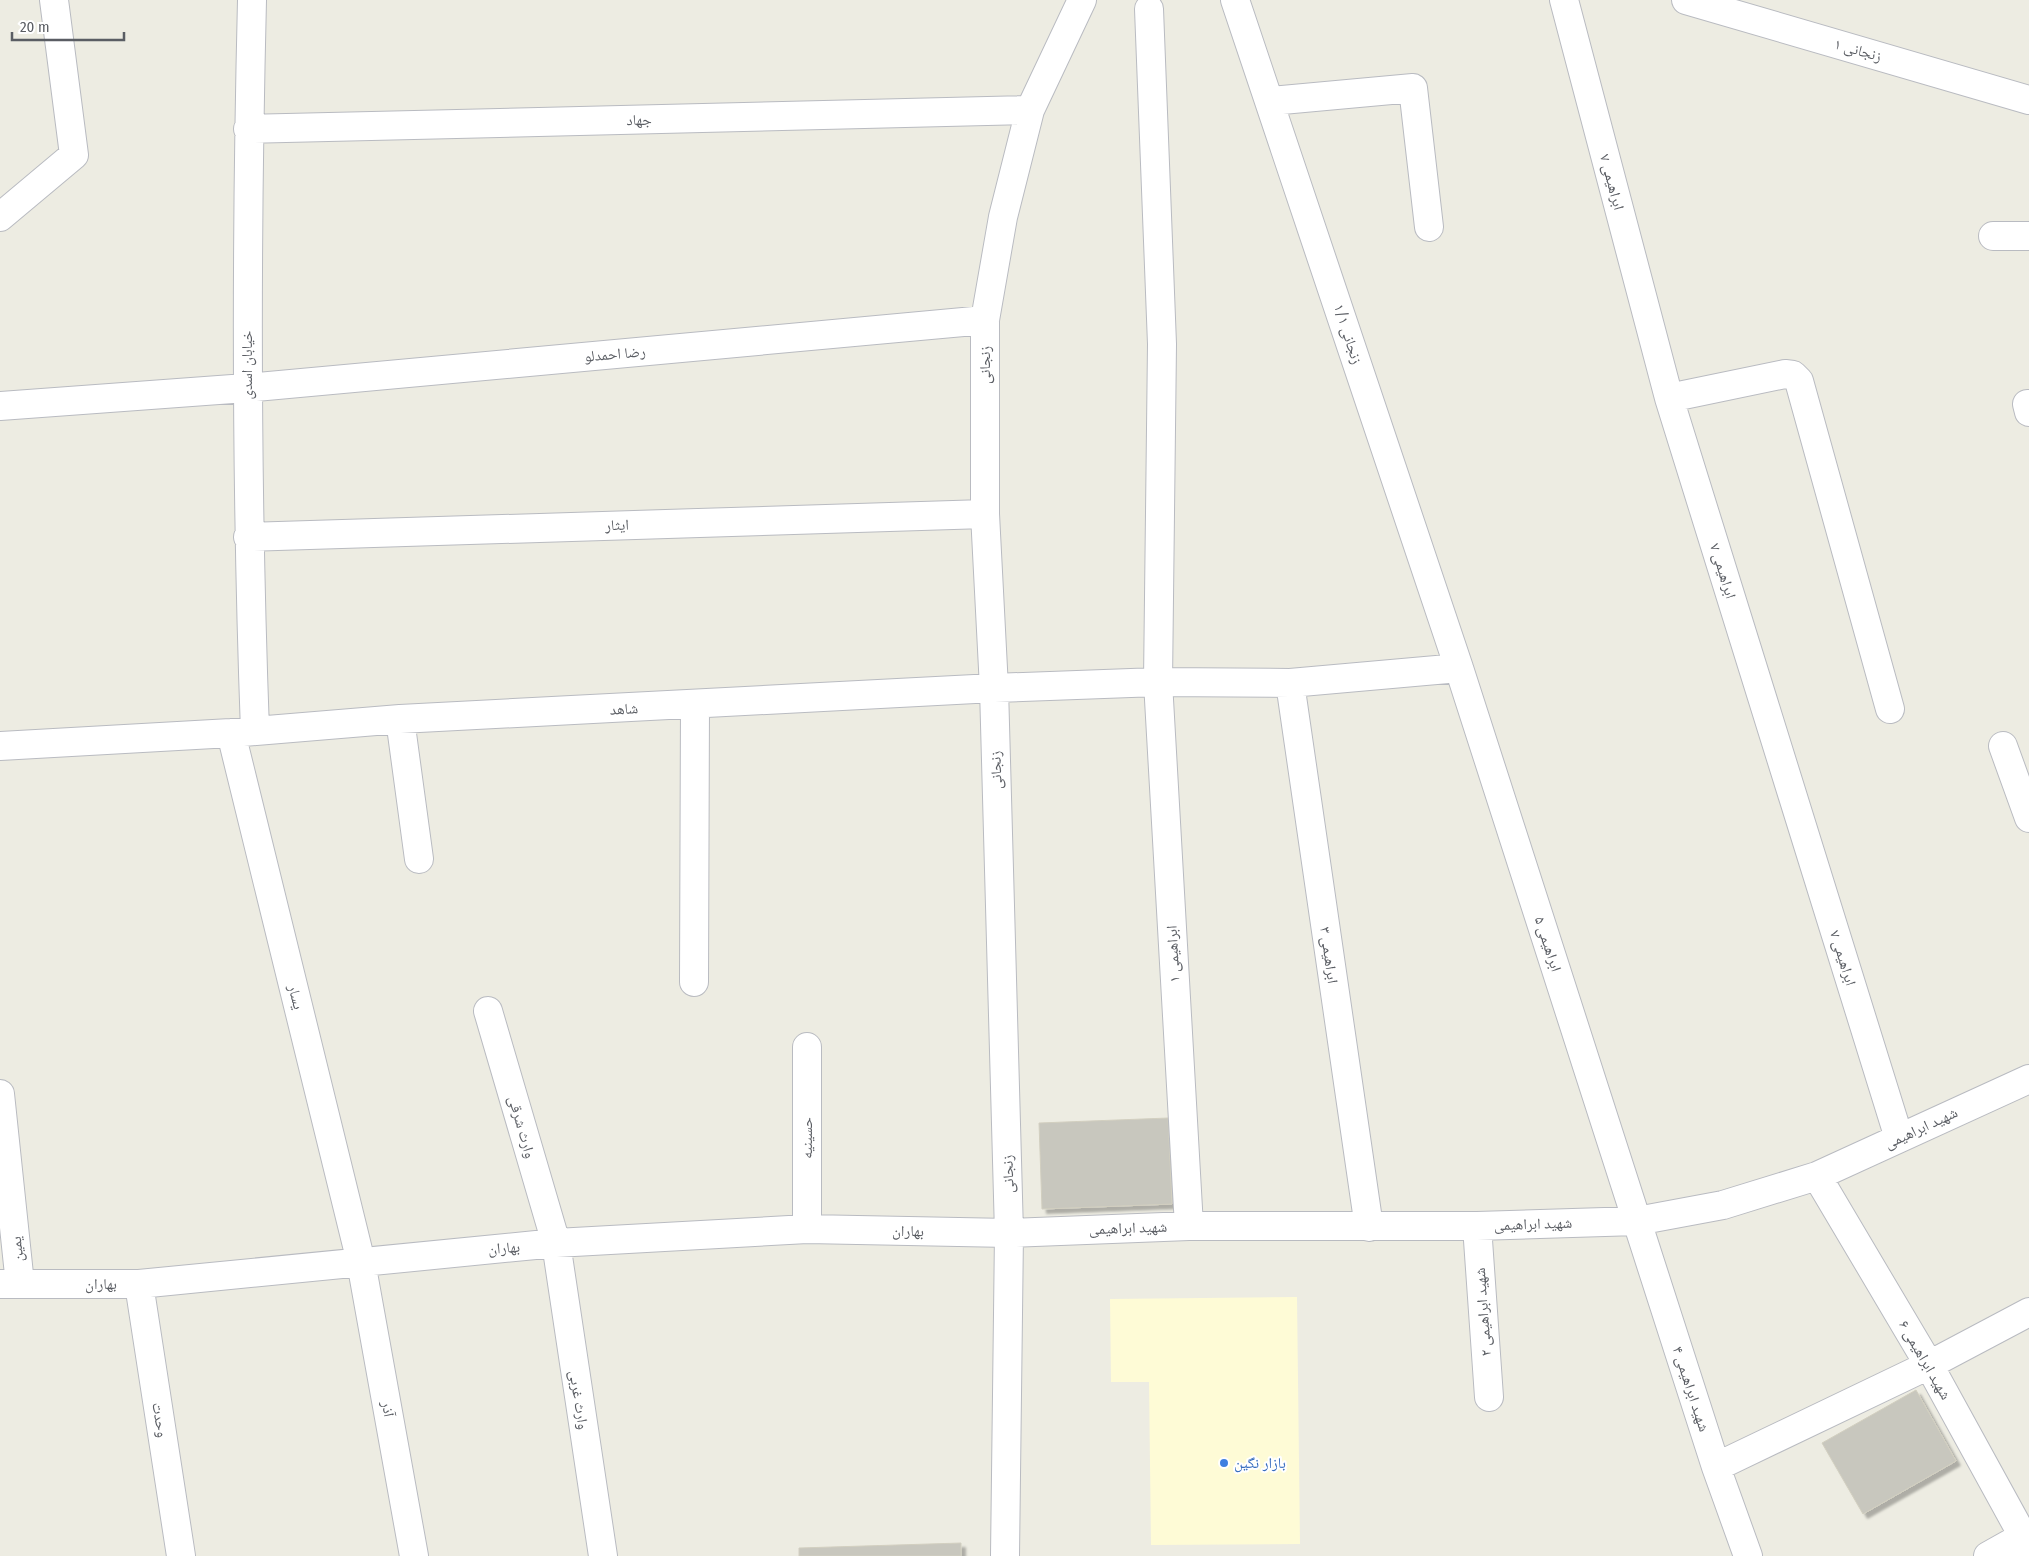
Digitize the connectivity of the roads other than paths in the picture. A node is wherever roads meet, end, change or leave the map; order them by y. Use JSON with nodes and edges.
{"nodes":[{"id":1,"x":54,"y":0,"type":"edge"},
{"id":2,"x":252,"y":0,"type":"edge"},
{"id":3,"x":1082,"y":0,"type":"edge"},
{"id":4,"x":1235,"y":0,"type":"edge"},
{"id":5,"x":1564,"y":0,"type":"edge"},
{"id":6,"x":1686,"y":0,"type":"edge"},
{"id":7,"x":1149,"y":9,"type":"dead end"},
{"id":8,"x":2029,"y":100,"type":"edge"},
{"id":9,"x":1270,"y":101,"type":"junction"},
{"id":10,"x":1030,"y":110,"type":"junction"},
{"id":11,"x":248,"y":129,"type":"junction"},
{"id":12,"x":0,"y":217,"type":"edge"},
{"id":13,"x":1429,"y":227,"type":"dead end"},
{"id":14,"x":1993,"y":236,"type":"dead end"},
{"id":15,"x":2029,"y":236,"type":"edge"},
{"id":16,"x":985,"y":320,"type":"junction"},
{"id":17,"x":246,"y":388,"type":"junction"},
{"id":18,"x":1669,"y":398,"type":"junction"},
{"id":19,"x":0,"y":406,"type":"edge"},
{"id":20,"x":985,"y":514,"type":"junction"},
{"id":21,"x":248,"y":537,"type":"junction"},
{"id":22,"x":1459,"y":668,"type":"junction"},
{"id":23,"x":1158,"y":682,"type":"junction"},
{"id":24,"x":1290,"y":683,"type":"junction"},
{"id":25,"x":994,"y":688,"type":"junction"},
{"id":26,"x":695,"y":705,"type":"junction"},
{"id":27,"x":1890,"y":709,"type":"dead end"},
{"id":28,"x":400,"y":719,"type":"junction"},
{"id":29,"x":243,"y":732,"type":"junction"},
{"id":30,"x":0,"y":746,"type":"edge"},
{"id":31,"x":2004,"y":746,"type":"dead end"},
{"id":32,"x":2029,"y":818,"type":"edge"},
{"id":33,"x":419,"y":859,"type":"dead end"},
{"id":34,"x":694,"y":982,"type":"dead end"},
{"id":35,"x":488,"y":1011,"type":"dead end"},
{"id":36,"x":807,"y":1047,"type":"dead end"},
{"id":37,"x":2029,"y":1079,"type":"edge"},
{"id":38,"x":0,"y":1094,"type":"edge"},
{"id":39,"x":1899,"y":1138,"type":"junction"},
{"id":40,"x":1817,"y":1176,"type":"junction"},
{"id":41,"x":1638,"y":1221,"type":"junction"},
{"id":42,"x":1189,"y":1226,"type":"junction"},
{"id":43,"x":1477,"y":1226,"type":"junction"},
{"id":44,"x":1369,"y":1227,"type":"junction"},
{"id":45,"x":807,"y":1229,"type":"junction"},
{"id":46,"x":1009,"y":1233,"type":"junction"},
{"id":47,"x":556,"y":1244,"type":"junction"},
{"id":48,"x":361,"y":1262,"type":"junction"},
{"id":49,"x":10,"y":1284,"type":"edge"},
{"id":50,"x":139,"y":1284,"type":"junction"},
{"id":51,"x":2029,"y":1312,"type":"edge"},
{"id":52,"x":1929,"y":1366,"type":"junction"},
{"id":53,"x":1489,"y":1398,"type":"dead end"},
{"id":54,"x":1716,"y":1467,"type":"junction"},
{"id":55,"x":2027,"y":1539,"type":"edge"},
{"id":56,"x":181,"y":1556,"type":"edge"},
{"id":57,"x":414,"y":1556,"type":"edge"},
{"id":58,"x":603,"y":1556,"type":"edge"},
{"id":59,"x":1005,"y":1556,"type":"edge"},
{"id":60,"x":1748,"y":1556,"type":"edge"},
{"id":61,"x":1988,"y":1556,"type":"edge"}],
"edges":[{"from":1,"to":12,"type":"street"},
{"from":2,"to":11,"type":"street","name":"خیابان اسدی"},
{"from":3,"to":10,"type":"street","name":"زنجانی"},
{"from":4,"to":9,"type":"street","name":"زنجانی ۱/۱"},
{"from":5,"to":18,"type":"street","name":"ابراهیمی ۷"},
{"from":6,"to":8,"type":"street","name":"زنجانی ۱"},
{"from":7,"to":23,"type":"street","name":"ابراهیمی ۱"},
{"from":9,"to":13,"type":"street"},
{"from":9,"to":22,"type":"street","name":"زنجانی ۱/۱"},
{"from":10,"to":11,"type":"street","name":"جهاد"},
{"from":10,"to":16,"type":"street","name":"زنجانی"},
{"from":11,"to":17,"type":"street","name":"خیابان اسدی"},
{"from":14,"to":15,"type":"street"},
{"from":16,"to":17,"type":"street","name":"رضا احمدلو"},
{"from":16,"to":20,"type":"street","name":"زنجانی"},
{"from":17,"to":19,"type":"street","name":"رضا احمدلو"},
{"from":17,"to":21,"type":"street","name":"خیابان اسدی"},
{"from":18,"to":27,"type":"street"},
{"from":18,"to":39,"type":"street","name":"ابراهیمی ۷"},
{"from":20,"to":21,"type":"street","name":"ایثار"},
{"from":20,"to":25,"type":"street","name":"زنجانی"},
{"from":21,"to":29,"type":"street","name":"خیابان اسدی"},
{"from":22,"to":24,"type":"street","name":"شاهد"},
{"from":22,"to":41,"type":"street","name":"ابراهیمی ۵"},
{"from":23,"to":24,"type":"street","name":"شاهد"},
{"from":23,"to":25,"type":"street","name":"شاهد"},
{"from":23,"to":42,"type":"street","name":"ابراهیمی ۱"},
{"from":24,"to":44,"type":"street","name":"ابراهیمی ۳"},
{"from":25,"to":26,"type":"street","name":"شاهد"},
{"from":25,"to":46,"type":"street","name":"زنجانی"},
{"from":26,"to":28,"type":"street","name":"شاهد"},
{"from":26,"to":34,"type":"street"},
{"from":28,"to":29,"type":"street","name":"شاهد"},
{"from":28,"to":33,"type":"street"},
{"from":29,"to":30,"type":"street","name":"شاهد"},
{"from":29,"to":48,"type":"street","name":"یسار"},
{"from":31,"to":32,"type":"street"},
{"from":35,"to":47,"type":"street","name":"وارث شرقی"},
{"from":36,"to":45,"type":"street","name":"حسینیه"},
{"from":37,"to":39,"type":"street","name":"شهید ابراهیمی"},
{"from":38,"to":49,"type":"street","name":"یمین"},
{"from":39,"to":40,"type":"street","name":"شهید ابراهیمی"},
{"from":40,"to":41,"type":"street","name":"شهید ابراهیمی"},
{"from":40,"to":52,"type":"street","name":"شهید ابراهیمی ۶"},
{"from":41,"to":43,"type":"street","name":"شهید ابراهیمی"},
{"from":41,"to":54,"type":"street","name":"شهید ابراهیمی ۴"},
{"from":42,"to":44,"type":"street","name":"شهید ابراهیمی"},
{"from":42,"to":46,"type":"street","name":"شهید ابراهیمی"},
{"from":43,"to":44,"type":"street","name":"شهید ابراهیمی"},
{"from":43,"to":53,"type":"street","name":"شهید ابراهیمی ۲"},
{"from":45,"to":46,"type":"street","name":"بهاران"},
{"from":45,"to":47,"type":"street","name":"بهاران"},
{"from":46,"to":59,"type":"street","name":"زنجانی"},
{"from":47,"to":48,"type":"street","name":"بهاران"},
{"from":47,"to":58,"type":"street","name":"وارث غربی"},
{"from":48,"to":50,"type":"street","name":"بهاران"},
{"from":48,"to":57,"type":"street","name":"آذر"},
{"from":49,"to":50,"type":"street","name":"بهاران"},
{"from":50,"to":56,"type":"street","name":"وحدت"},
{"from":51,"to":52,"type":"street"},
{"from":52,"to":54,"type":"street"},
{"from":52,"to":55,"type":"street","name":"شهید ابراهیمی ۶"},
{"from":54,"to":60,"type":"street","name":"شهید ابراهیمی ۴"},
{"from":55,"to":61,"type":"street"}]}
